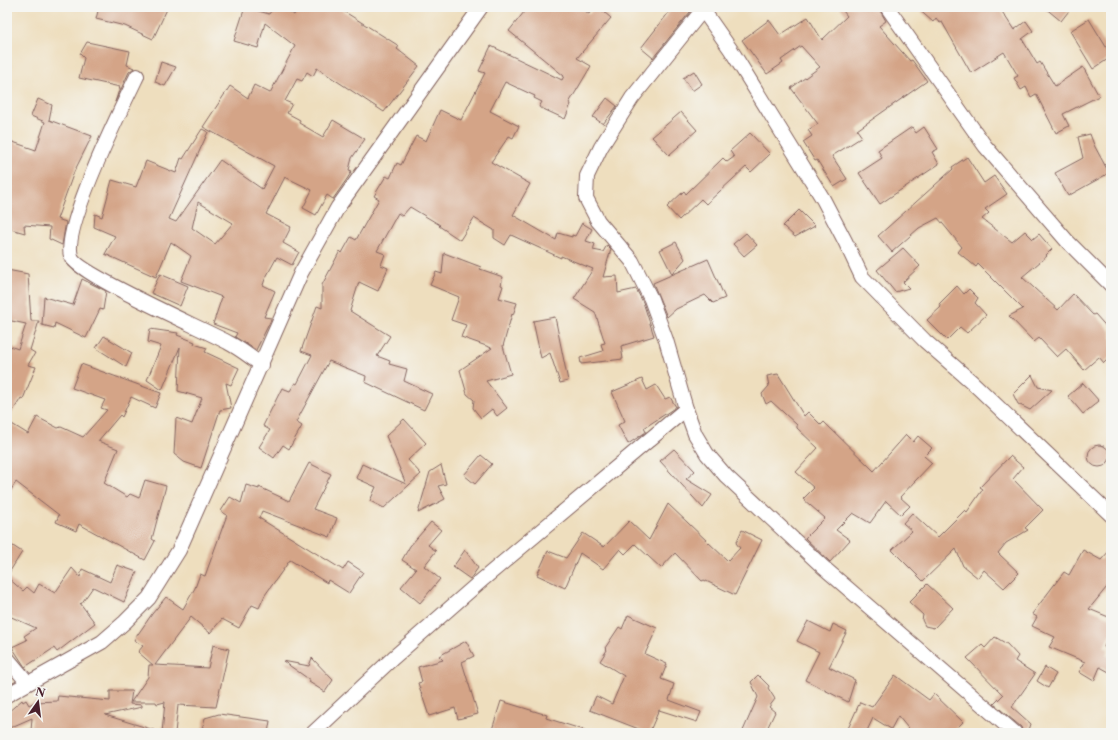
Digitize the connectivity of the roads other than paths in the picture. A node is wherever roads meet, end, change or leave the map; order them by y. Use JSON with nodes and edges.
{"nodes":[{"id":1,"x":481,"y":7,"type":"edge"},
{"id":2,"x":887,"y":7,"type":"edge"},
{"id":3,"x":704,"y":8,"type":"edge"},
{"id":4,"x":137,"y":76,"type":"dead end"},
{"id":5,"x":1111,"y":286,"type":"edge"},
{"id":6,"x":262,"y":365,"type":"junction"},
{"id":7,"x":686,"y":409,"type":"junction"},
{"id":8,"x":1111,"y":515,"type":"edge"},
{"id":9,"x":7,"y":658,"type":"edge"},
{"id":10,"x":28,"y":683,"type":"junction"},
{"id":11,"x":7,"y":695,"type":"edge"},
{"id":12,"x":313,"y":733,"type":"edge"},
{"id":13,"x":1015,"y":733,"type":"edge"}],
"edges":[{"from":1,"to":6,"type":"street"},
{"from":2,"to":5,"type":"street"},
{"from":3,"to":7,"type":"street"},
{"from":3,"to":8,"type":"street"},
{"from":4,"to":6,"type":"street"},
{"from":6,"to":10,"type":"street"},
{"from":7,"to":12,"type":"street"},
{"from":7,"to":13,"type":"street"},
{"from":9,"to":10,"type":"street"},
{"from":10,"to":11,"type":"street"}]}
